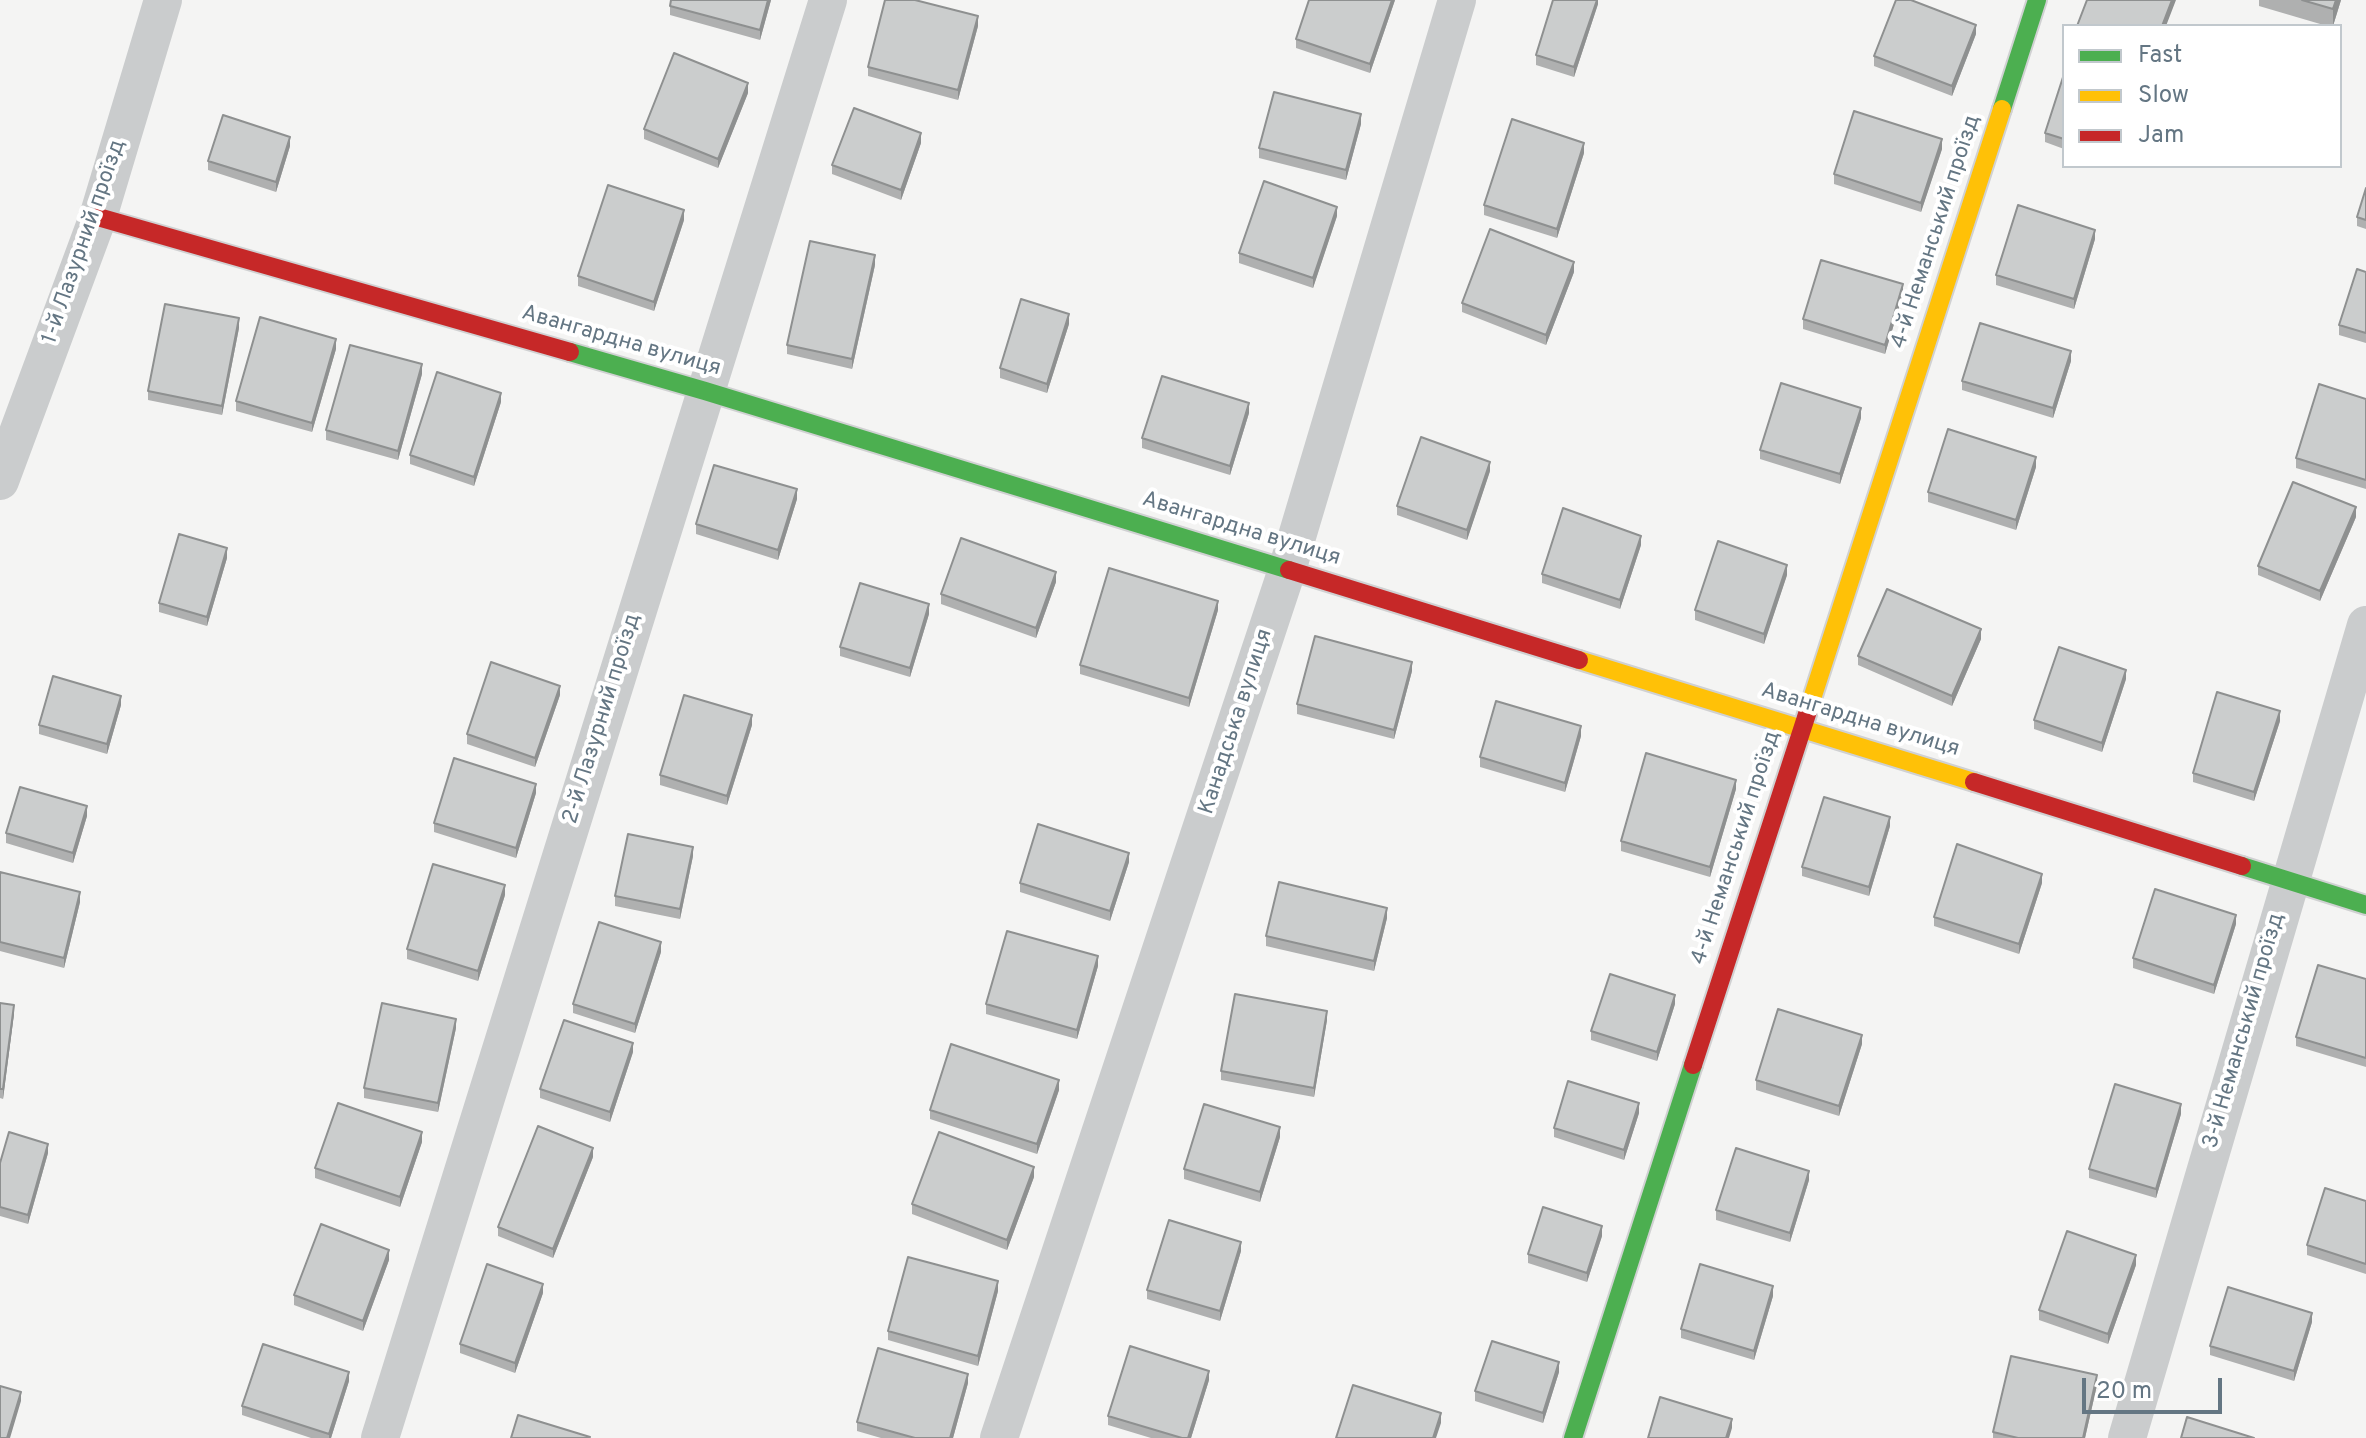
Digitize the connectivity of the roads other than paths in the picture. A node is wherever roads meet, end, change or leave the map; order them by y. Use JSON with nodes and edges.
{"nodes":[{"id":1,"x":163,"y":0,"type":"edge"},
{"id":2,"x":828,"y":0,"type":"edge"},
{"id":3,"x":1457,"y":0,"type":"edge"},
{"id":4,"x":2037,"y":0,"type":"edge"},
{"id":5,"x":98,"y":217,"type":"junction"},
{"id":6,"x":705,"y":391,"type":"junction"},
{"id":7,"x":0,"y":481,"type":"edge"},
{"id":8,"x":1287,"y":570,"type":"junction"},
{"id":9,"x":2366,"y":625,"type":"edge"},
{"id":10,"x":1802,"y":728,"type":"junction"},
{"id":11,"x":2289,"y":881,"type":"junction"},
{"id":12,"x":2366,"y":905,"type":"edge"},
{"id":13,"x":380,"y":1438,"type":"edge"},
{"id":14,"x":999,"y":1438,"type":"edge"},
{"id":15,"x":1573,"y":1438,"type":"edge"},
{"id":16,"x":2127,"y":1438,"type":"edge"}],
"edges":[{"from":1,"to":5,"type":"street","name":"1-й Лазурний проїзд"},
{"from":2,"to":6,"type":"street","name":"2-й Лазурний проїзд"},
{"from":3,"to":8,"type":"street","name":"Канадська вулиця"},
{"from":4,"to":10,"type":"street","name":"4-й Неманський проїзд"},
{"from":5,"to":6,"type":"street","name":"Авангардна вулиця"},
{"from":5,"to":7,"type":"street","name":"1-й Лазурний проїзд"},
{"from":6,"to":8,"type":"street","name":"Авангардна вулиця"},
{"from":6,"to":13,"type":"street","name":"2-й Лазурний проїзд"},
{"from":8,"to":10,"type":"street","name":"Авангардна вулиця"},
{"from":8,"to":14,"type":"street","name":"Канадська вулиця"},
{"from":9,"to":11,"type":"street","name":"3-й Неманський проїзд"},
{"from":10,"to":11,"type":"street","name":"Авангардна вулиця"},
{"from":10,"to":15,"type":"street","name":"4-й Неманський проїзд"},
{"from":11,"to":12,"type":"street","name":"Авангардна вулиця"},
{"from":11,"to":16,"type":"street","name":"3-й Неманський проїзд"}]}
